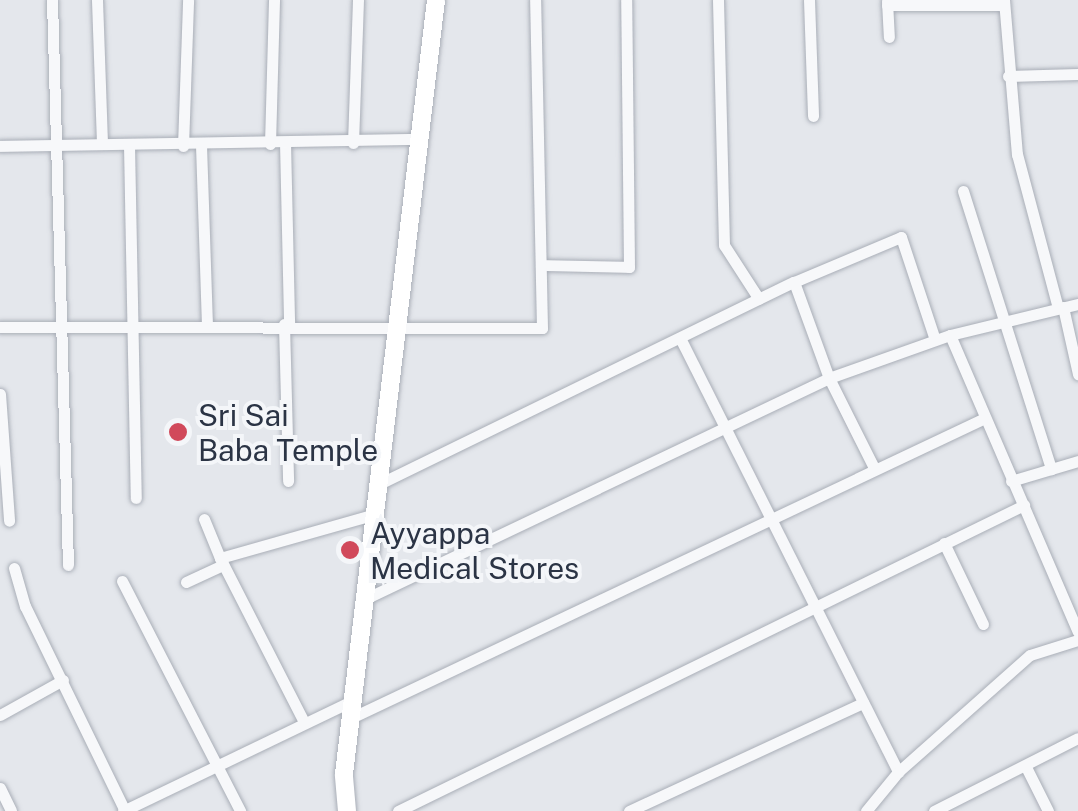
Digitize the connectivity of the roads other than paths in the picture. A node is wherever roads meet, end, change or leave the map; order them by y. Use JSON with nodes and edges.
{"nodes":[{"id":1,"x":52,"y":0,"type":"edge"},
{"id":2,"x":97,"y":0,"type":"edge"},
{"id":3,"x":188,"y":0,"type":"edge"},
{"id":4,"x":274,"y":0,"type":"edge"},
{"id":5,"x":358,"y":0,"type":"edge"},
{"id":6,"x":436,"y":0,"type":"edge"},
{"id":7,"x":535,"y":0,"type":"edge"},
{"id":8,"x":626,"y":0,"type":"edge"},
{"id":9,"x":718,"y":0,"type":"edge"},
{"id":10,"x":809,"y":0,"type":"edge"},
{"id":11,"x":887,"y":2,"type":"edge"},
{"id":12,"x":1004,"y":2,"type":"edge"},
{"id":13,"x":889,"y":36,"type":"dead end"},
{"id":14,"x":1078,"y":74,"type":"edge"},
{"id":15,"x":1008,"y":76,"type":"junction"},
{"id":16,"x":813,"y":116,"type":"dead end"},
{"id":17,"x":418,"y":139,"type":"junction"},
{"id":18,"x":285,"y":142,"type":"junction"},
{"id":19,"x":353,"y":143,"type":"junction"},
{"id":20,"x":102,"y":144,"type":"junction"},
{"id":21,"x":201,"y":144,"type":"junction"},
{"id":22,"x":270,"y":144,"type":"junction"},
{"id":23,"x":130,"y":145,"type":"junction"},
{"id":24,"x":0,"y":146,"type":"edge"},
{"id":25,"x":60,"y":146,"type":"junction"},
{"id":26,"x":183,"y":146,"type":"junction"},
{"id":27,"x":963,"y":190,"type":"dead end"},
{"id":28,"x":542,"y":264,"type":"junction"},
{"id":29,"x":794,"y":282,"type":"junction"},
{"id":30,"x":759,"y":300,"type":"junction"},
{"id":31,"x":1078,"y":304,"type":"edge"},
{"id":32,"x":1061,"y":308,"type":"junction"},
{"id":33,"x":59,"y":322,"type":"junction"},
{"id":34,"x":1005,"y":322,"type":"junction"},
{"id":35,"x":286,"y":323,"type":"junction"},
{"id":36,"x":207,"y":324,"type":"junction"},
{"id":37,"x":401,"y":326,"type":"junction"},
{"id":38,"x":0,"y":327,"type":"edge"},
{"id":39,"x":132,"y":327,"type":"junction"},
{"id":40,"x":950,"y":335,"type":"junction"},
{"id":41,"x":680,"y":338,"type":"junction"},
{"id":42,"x":935,"y":340,"type":"junction"},
{"id":43,"x":1078,"y":374,"type":"edge"},
{"id":44,"x":830,"y":378,"type":"junction"},
{"id":45,"x":0,"y":394,"type":"edge"},
{"id":46,"x":985,"y":418,"type":"junction"},
{"id":47,"x":728,"y":430,"type":"junction"},
{"id":48,"x":1078,"y":461,"type":"edge"},
{"id":49,"x":874,"y":468,"type":"junction"},
{"id":50,"x":1051,"y":469,"type":"junction"},
{"id":51,"x":288,"y":481,"type":"dead end"},
{"id":52,"x":1011,"y":481,"type":"junction"},
{"id":53,"x":382,"y":483,"type":"junction"},
{"id":54,"x":136,"y":498,"type":"dead end"},
{"id":55,"x":1024,"y":505,"type":"junction"},
{"id":56,"x":376,"y":514,"type":"junction"},
{"id":57,"x":204,"y":520,"type":"dead end"},
{"id":58,"x":772,"y":520,"type":"junction"},
{"id":59,"x":10,"y":521,"type":"dead end"},
{"id":60,"x":944,"y":544,"type":"junction"},
{"id":61,"x":221,"y":561,"type":"junction"},
{"id":62,"x":68,"y":565,"type":"dead end"},
{"id":63,"x":14,"y":568,"type":"dead end"},
{"id":64,"x":122,"y":581,"type":"dead end"},
{"id":65,"x":186,"y":582,"type":"dead end"},
{"id":66,"x":369,"y":597,"type":"junction"},
{"id":67,"x":819,"y":610,"type":"junction"},
{"id":68,"x":983,"y":624,"type":"dead end"},
{"id":69,"x":1078,"y":632,"type":"edge"},
{"id":70,"x":1078,"y":640,"type":"edge"},
{"id":71,"x":63,"y":680,"type":"junction"},
{"id":72,"x":863,"y":703,"type":"junction"},
{"id":73,"x":353,"y":708,"type":"junction"},
{"id":74,"x":0,"y":715,"type":"edge"},
{"id":75,"x":304,"y":722,"type":"junction"},
{"id":76,"x":1078,"y":738,"type":"edge"},
{"id":77,"x":216,"y":765,"type":"junction"},
{"id":78,"x":1027,"y":768,"type":"junction"},
{"id":79,"x":898,"y":772,"type":"junction"},
{"id":80,"x":0,"y":788,"type":"edge"},
{"id":81,"x":344,"y":810,"type":"edge"},
{"id":82,"x":12,"y":811,"type":"edge"},
{"id":83,"x":124,"y":811,"type":"edge"},
{"id":84,"x":240,"y":811,"type":"edge"},
{"id":85,"x":398,"y":811,"type":"edge"},
{"id":86,"x":629,"y":811,"type":"edge"},
{"id":87,"x":866,"y":811,"type":"edge"},
{"id":88,"x":934,"y":811,"type":"edge"},
{"id":89,"x":1048,"y":811,"type":"edge"}],
"edges":[{"from":1,"to":25,"type":"street"},
{"from":2,"to":20,"type":"street"},
{"from":3,"to":26,"type":"street"},
{"from":4,"to":22,"type":"street"},
{"from":5,"to":19,"type":"street"},
{"from":6,"to":17,"type":"street"},
{"from":7,"to":28,"type":"street"},
{"from":8,"to":28,"type":"street"},
{"from":9,"to":30,"type":"street"},
{"from":10,"to":16,"type":"street"},
{"from":11,"to":12,"type":"street"},
{"from":11,"to":13,"type":"street"},
{"from":12,"to":15,"type":"street"},
{"from":14,"to":15,"type":"street"},
{"from":15,"to":32,"type":"street"},
{"from":17,"to":19,"type":"street"},
{"from":17,"to":37,"type":"street"},
{"from":18,"to":19,"type":"street"},
{"from":18,"to":22,"type":"street"},
{"from":18,"to":35,"type":"street"},
{"from":20,"to":23,"type":"street"},
{"from":20,"to":25,"type":"street"},
{"from":21,"to":22,"type":"street"},
{"from":21,"to":26,"type":"street"},
{"from":21,"to":36,"type":"street"},
{"from":23,"to":26,"type":"street"},
{"from":23,"to":39,"type":"street"},
{"from":24,"to":25,"type":"street"},
{"from":25,"to":33,"type":"street"},
{"from":27,"to":34,"type":"street"},
{"from":28,"to":37,"type":"street"},
{"from":29,"to":30,"type":"street"},
{"from":29,"to":42,"type":"street"},
{"from":29,"to":44,"type":"street"},
{"from":30,"to":41,"type":"street"},
{"from":31,"to":32,"type":"street"},
{"from":32,"to":34,"type":"street"},
{"from":32,"to":43,"type":"street"},
{"from":33,"to":38,"type":"street"},
{"from":33,"to":39,"type":"street"},
{"from":33,"to":62,"type":"street"},
{"from":34,"to":40,"type":"street"},
{"from":34,"to":50,"type":"street"},
{"from":35,"to":36,"type":"street"},
{"from":35,"to":37,"type":"street"},
{"from":35,"to":51,"type":"street"},
{"from":36,"to":39,"type":"street"},
{"from":37,"to":53,"type":"street"},
{"from":39,"to":54,"type":"street"},
{"from":40,"to":42,"type":"street"},
{"from":40,"to":46,"type":"street"},
{"from":41,"to":47,"type":"street"},
{"from":41,"to":53,"type":"street"},
{"from":42,"to":44,"type":"street"},
{"from":44,"to":47,"type":"street"},
{"from":44,"to":49,"type":"street"},
{"from":45,"to":59,"type":"street"},
{"from":46,"to":49,"type":"street"},
{"from":46,"to":52,"type":"street"},
{"from":47,"to":58,"type":"street"},
{"from":47,"to":66,"type":"street"},
{"from":48,"to":50,"type":"street"},
{"from":49,"to":58,"type":"street"},
{"from":50,"to":52,"type":"street"},
{"from":52,"to":55,"type":"street"},
{"from":53,"to":56,"type":"street"},
{"from":55,"to":60,"type":"street"},
{"from":55,"to":69,"type":"street"},
{"from":56,"to":61,"type":"street"},
{"from":56,"to":66,"type":"street"},
{"from":57,"to":61,"type":"street"},
{"from":58,"to":67,"type":"street"},
{"from":58,"to":73,"type":"street"},
{"from":60,"to":67,"type":"street"},
{"from":60,"to":68,"type":"street"},
{"from":61,"to":65,"type":"street"},
{"from":61,"to":75,"type":"street"},
{"from":63,"to":71,"type":"street"},
{"from":64,"to":77,"type":"street"},
{"from":66,"to":73,"type":"street"},
{"from":67,"to":72,"type":"street"},
{"from":67,"to":85,"type":"street"},
{"from":70,"to":79,"type":"street"},
{"from":71,"to":74,"type":"street"},
{"from":71,"to":83,"type":"street"},
{"from":72,"to":79,"type":"street"},
{"from":72,"to":86,"type":"street"},
{"from":73,"to":75,"type":"street"},
{"from":73,"to":81,"type":"street"},
{"from":75,"to":77,"type":"street"},
{"from":76,"to":78,"type":"street"},
{"from":77,"to":83,"type":"street"},
{"from":77,"to":84,"type":"street"},
{"from":78,"to":88,"type":"street"},
{"from":78,"to":89,"type":"street"},
{"from":79,"to":87,"type":"street"},
{"from":80,"to":82,"type":"street"}]}
